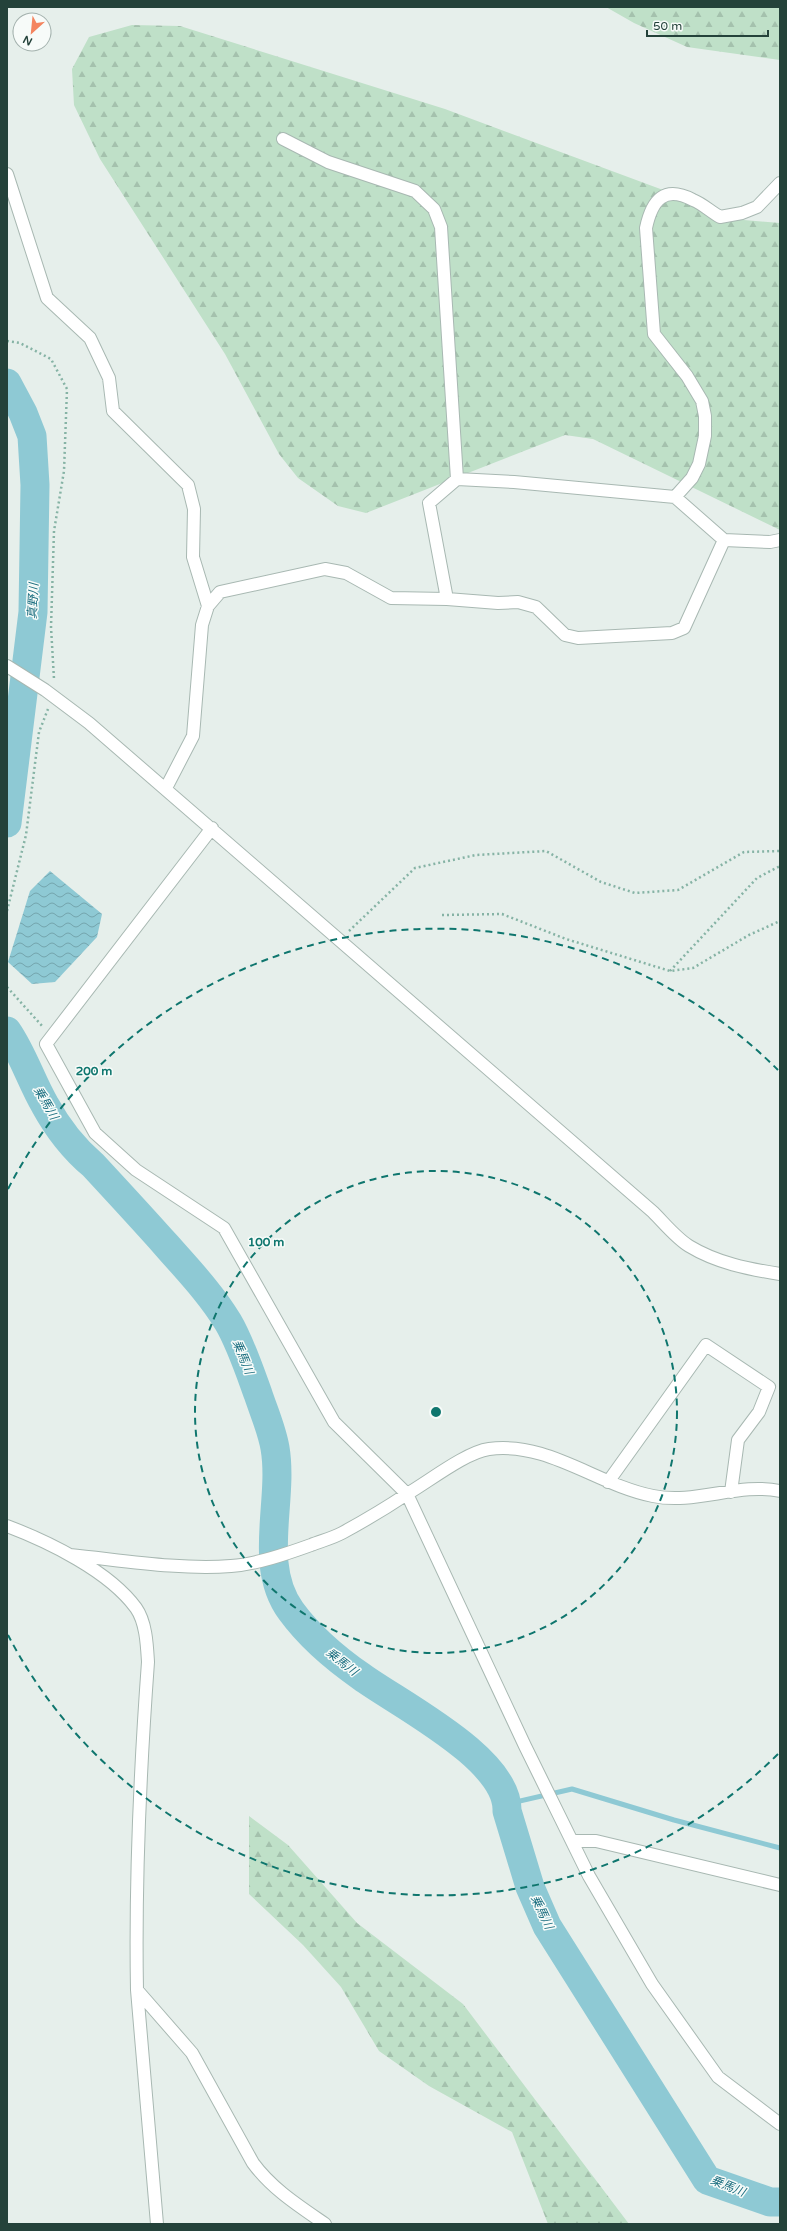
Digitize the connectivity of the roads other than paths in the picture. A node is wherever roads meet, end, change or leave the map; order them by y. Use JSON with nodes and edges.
{"nodes":[{"id":1,"x":283,"y":139,"type":"dead end"},
{"id":2,"x":7,"y":174,"type":"edge"},
{"id":3,"x":780,"y":183,"type":"edge"},
{"id":4,"x":456,"y":479,"type":"junction"},
{"id":5,"x":675,"y":497,"type":"junction"},
{"id":6,"x":724,"y":540,"type":"junction"},
{"id":7,"x":780,"y":540,"type":"edge"},
{"id":8,"x":447,"y":599,"type":"junction"},
{"id":9,"x":208,"y":606,"type":"junction"},
{"id":10,"x":7,"y":666,"type":"edge"},
{"id":11,"x":166,"y":788,"type":"junction"},
{"id":12,"x":212,"y":828,"type":"junction"},
{"id":13,"x":780,"y":1274,"type":"edge"},
{"id":14,"x":608,"y":1482,"type":"junction"},
{"id":15,"x":780,"y":1491,"type":"edge"},
{"id":16,"x":731,"y":1492,"type":"junction"},
{"id":17,"x":407,"y":1494,"type":"junction"},
{"id":18,"x":7,"y":1526,"type":"edge"},
{"id":19,"x":68,"y":1555,"type":"junction"},
{"id":20,"x":572,"y":1841,"type":"junction"},
{"id":21,"x":780,"y":1885,"type":"edge"},
{"id":22,"x":137,"y":1990,"type":"junction"},
{"id":23,"x":780,"y":2124,"type":"edge"},
{"id":24,"x":157,"y":2224,"type":"edge"},
{"id":25,"x":325,"y":2224,"type":"edge"}],
"edges":[{"from":1,"to":4,"type":"street"},
{"from":2,"to":9,"type":"street"},
{"from":3,"to":5,"type":"street"},
{"from":4,"to":5,"type":"street"},
{"from":4,"to":8,"type":"street"},
{"from":5,"to":6,"type":"street"},
{"from":6,"to":7,"type":"street"},
{"from":6,"to":8,"type":"street"},
{"from":8,"to":9,"type":"street"},
{"from":9,"to":11,"type":"street"},
{"from":10,"to":11,"type":"street"},
{"from":11,"to":12,"type":"street"},
{"from":12,"to":13,"type":"street"},
{"from":12,"to":17,"type":"street"},
{"from":14,"to":16,"type":"street"},
{"from":14,"to":16,"type":"street"},
{"from":14,"to":17,"type":"street"},
{"from":15,"to":16,"type":"street"},
{"from":17,"to":19,"type":"street"},
{"from":17,"to":20,"type":"street"},
{"from":18,"to":19,"type":"street"},
{"from":19,"to":22,"type":"street"},
{"from":20,"to":21,"type":"street"},
{"from":20,"to":23,"type":"street"},
{"from":22,"to":24,"type":"street"},
{"from":22,"to":25,"type":"street"}]}
